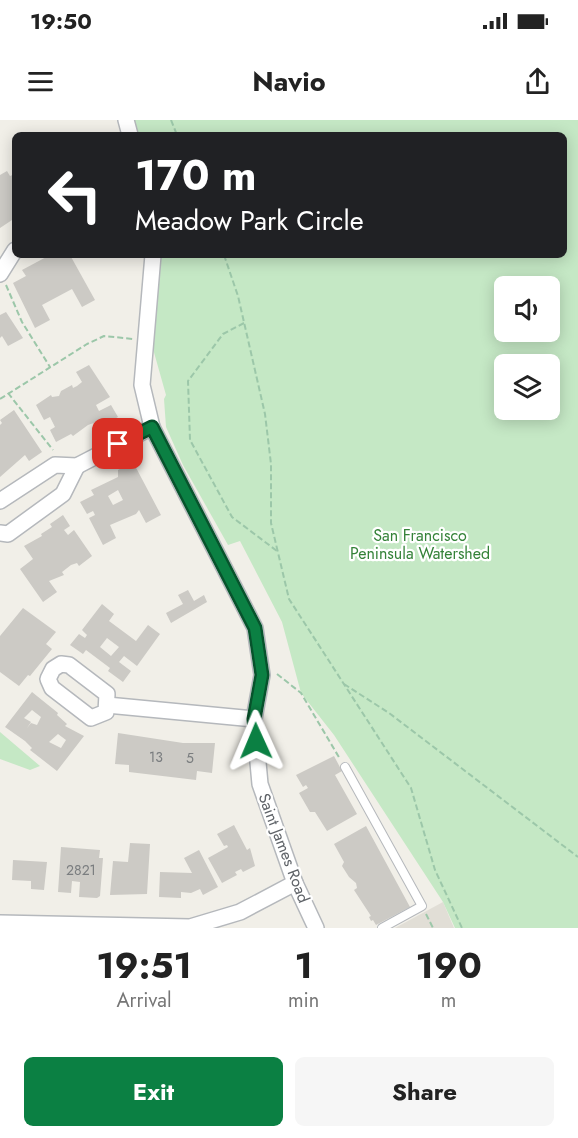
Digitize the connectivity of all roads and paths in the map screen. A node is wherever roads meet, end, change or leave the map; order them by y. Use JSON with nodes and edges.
{"nodes":[{"id":1,"x":9,"y":250,"type":"edge"},
{"id":2,"x":153,"y":258,"type":"edge"},
{"id":3,"x":225,"y":258,"type":"edge"},
{"id":4,"x":1,"y":273,"type":"edge"},
{"id":5,"x":244,"y":323,"type":"junction"},
{"id":6,"x":133,"y":339,"type":"dead end"},
{"id":7,"x":50,"y":367,"type":"junction"},
{"id":8,"x":8,"y":393,"type":"junction"},
{"id":9,"x":0,"y":399,"type":"edge"},
{"id":10,"x":152,"y":427,"type":"junction"},
{"id":11,"x":70,"y":466,"type":"junction"},
{"id":12,"x":0,"y":501,"type":"edge"},
{"id":13,"x":0,"y":533,"type":"edge"},
{"id":14,"x":277,"y":551,"type":"junction"},
{"id":15,"x":277,"y":674,"type":"dead end"},
{"id":16,"x":342,"y":682,"type":"junction"},
{"id":17,"x":107,"y":705,"type":"dead end"},
{"id":18,"x":254,"y":719,"type":"junction"},
{"id":19,"x":345,"y":767,"type":"joint"},
{"id":20,"x":578,"y":857,"type":"edge"},
{"id":21,"x":295,"y":883,"type":"junction"},
{"id":22,"x":422,"y":906,"type":"junction"},
{"id":23,"x":0,"y":923,"type":"edge"},
{"id":24,"x":316,"y":928,"type":"edge"},
{"id":25,"x":382,"y":928,"type":"edge"},
{"id":26,"x":433,"y":928,"type":"edge"},
{"id":27,"x":462,"y":928,"type":"edge"}],
"edges":[{"from":1,"to":4,"type":"street"},
{"from":2,"to":10,"type":"street","name":"Saint James Road"},
{"from":3,"to":5,"type":"path"},
{"from":4,"to":7,"type":"path"},
{"from":5,"to":14,"type":"path"},
{"from":5,"to":14,"type":"path"},
{"from":6,"to":7,"type":"path"},
{"from":7,"to":8,"type":"path"},
{"from":8,"to":9,"type":"path"},
{"from":8,"to":11,"type":"path"},
{"from":10,"to":11,"type":"street"},
{"from":10,"to":18,"type":"street","name":"Saint James Road"},
{"from":11,"to":12,"type":"street"},
{"from":11,"to":13,"type":"street"},
{"from":14,"to":16,"type":"path"},
{"from":15,"to":19,"type":"path"},
{"from":16,"to":20,"type":"path"},
{"from":16,"to":27,"type":"path"},
{"from":17,"to":18,"type":"street"},
{"from":18,"to":21,"type":"street","name":"Saint James Road"},
{"from":19,"to":22,"type":"lane"},
{"from":21,"to":23,"type":"street"},
{"from":21,"to":24,"type":"street","name":"Saint James Road"},
{"from":22,"to":25,"type":"lane"},
{"from":22,"to":26,"type":"path"}]}
